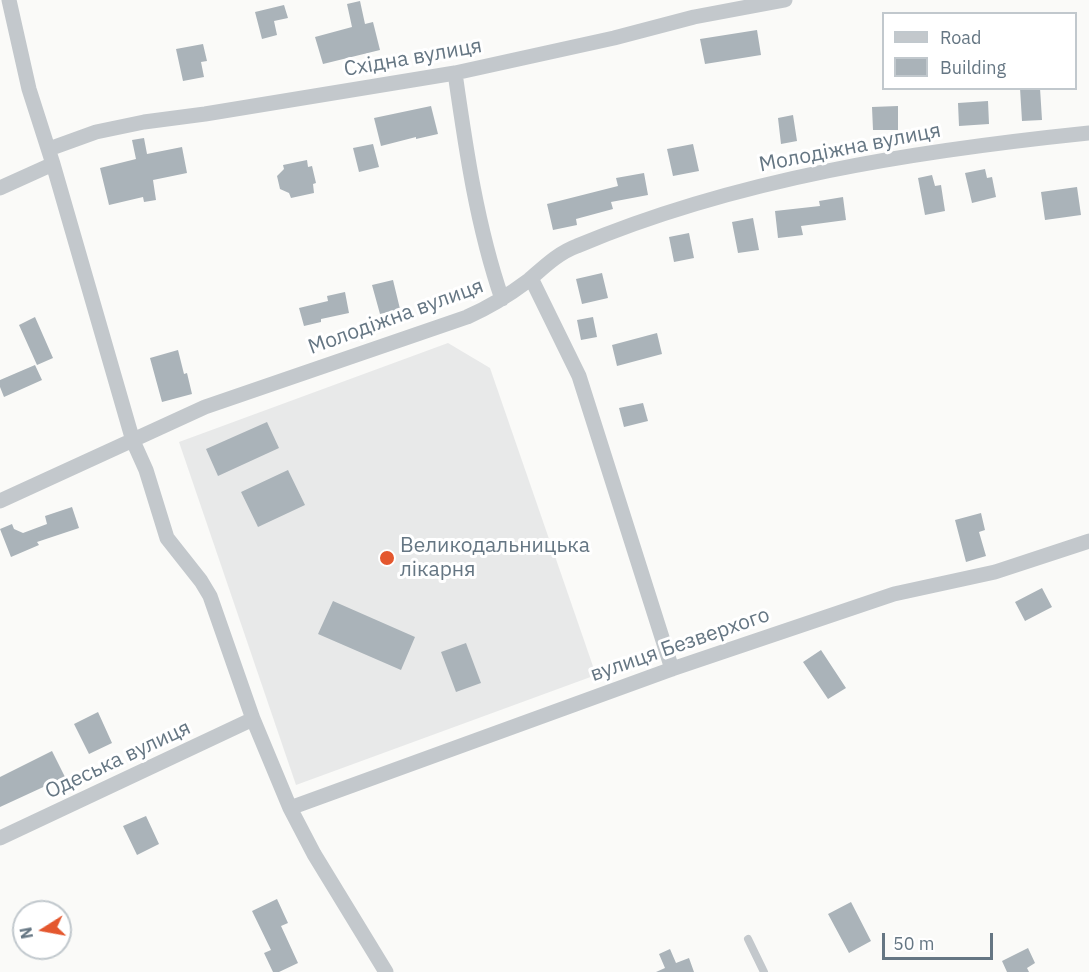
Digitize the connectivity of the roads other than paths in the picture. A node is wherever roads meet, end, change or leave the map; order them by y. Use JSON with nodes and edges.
{"nodes":[{"id":1,"x":9,"y":0,"type":"edge"},
{"id":2,"x":784,"y":0,"type":"edge"},
{"id":3,"x":455,"y":73,"type":"junction"},
{"id":4,"x":1089,"y":133,"type":"edge"},
{"id":5,"x":51,"y":157,"type":"junction"},
{"id":6,"x":0,"y":188,"type":"edge"},
{"id":7,"x":531,"y":278,"type":"junction"},
{"id":8,"x":502,"y":299,"type":"junction"},
{"id":9,"x":133,"y":441,"type":"junction"},
{"id":10,"x":0,"y":501,"type":"edge"},
{"id":11,"x":1089,"y":541,"type":"edge"},
{"id":12,"x":672,"y":669,"type":"junction"},
{"id":13,"x":253,"y":719,"type":"junction"},
{"id":14,"x":290,"y":808,"type":"junction"},
{"id":15,"x":0,"y":838,"type":"edge"},
{"id":16,"x":748,"y":939,"type":"dead end"},
{"id":17,"x":386,"y":972,"type":"edge"},
{"id":18,"x":764,"y":972,"type":"edge"}],
"edges":[{"from":1,"to":5,"type":"street"},
{"from":2,"to":3,"type":"street","name":"Східна вулиця"},
{"from":3,"to":5,"type":"street","name":"Східна вулиця"},
{"from":3,"to":8,"type":"street"},
{"from":4,"to":7,"type":"street","name":"Молодіжна вулиця"},
{"from":5,"to":6,"type":"street","name":"Східна вулиця"},
{"from":5,"to":9,"type":"street"},
{"from":7,"to":8,"type":"street","name":"Молодіжна вулиця"},
{"from":7,"to":12,"type":"street"},
{"from":8,"to":9,"type":"street","name":"Молодіжна вулиця"},
{"from":9,"to":10,"type":"street","name":"Молодіжна вулиця"},
{"from":9,"to":13,"type":"street"},
{"from":11,"to":12,"type":"street","name":"вулиця Безверхого"},
{"from":12,"to":14,"type":"street","name":"вулиця Безверхого"},
{"from":13,"to":14,"type":"street"},
{"from":13,"to":15,"type":"street","name":"Одеська вулиця"},
{"from":14,"to":17,"type":"street"},
{"from":16,"to":18,"type":"lane"}]}
